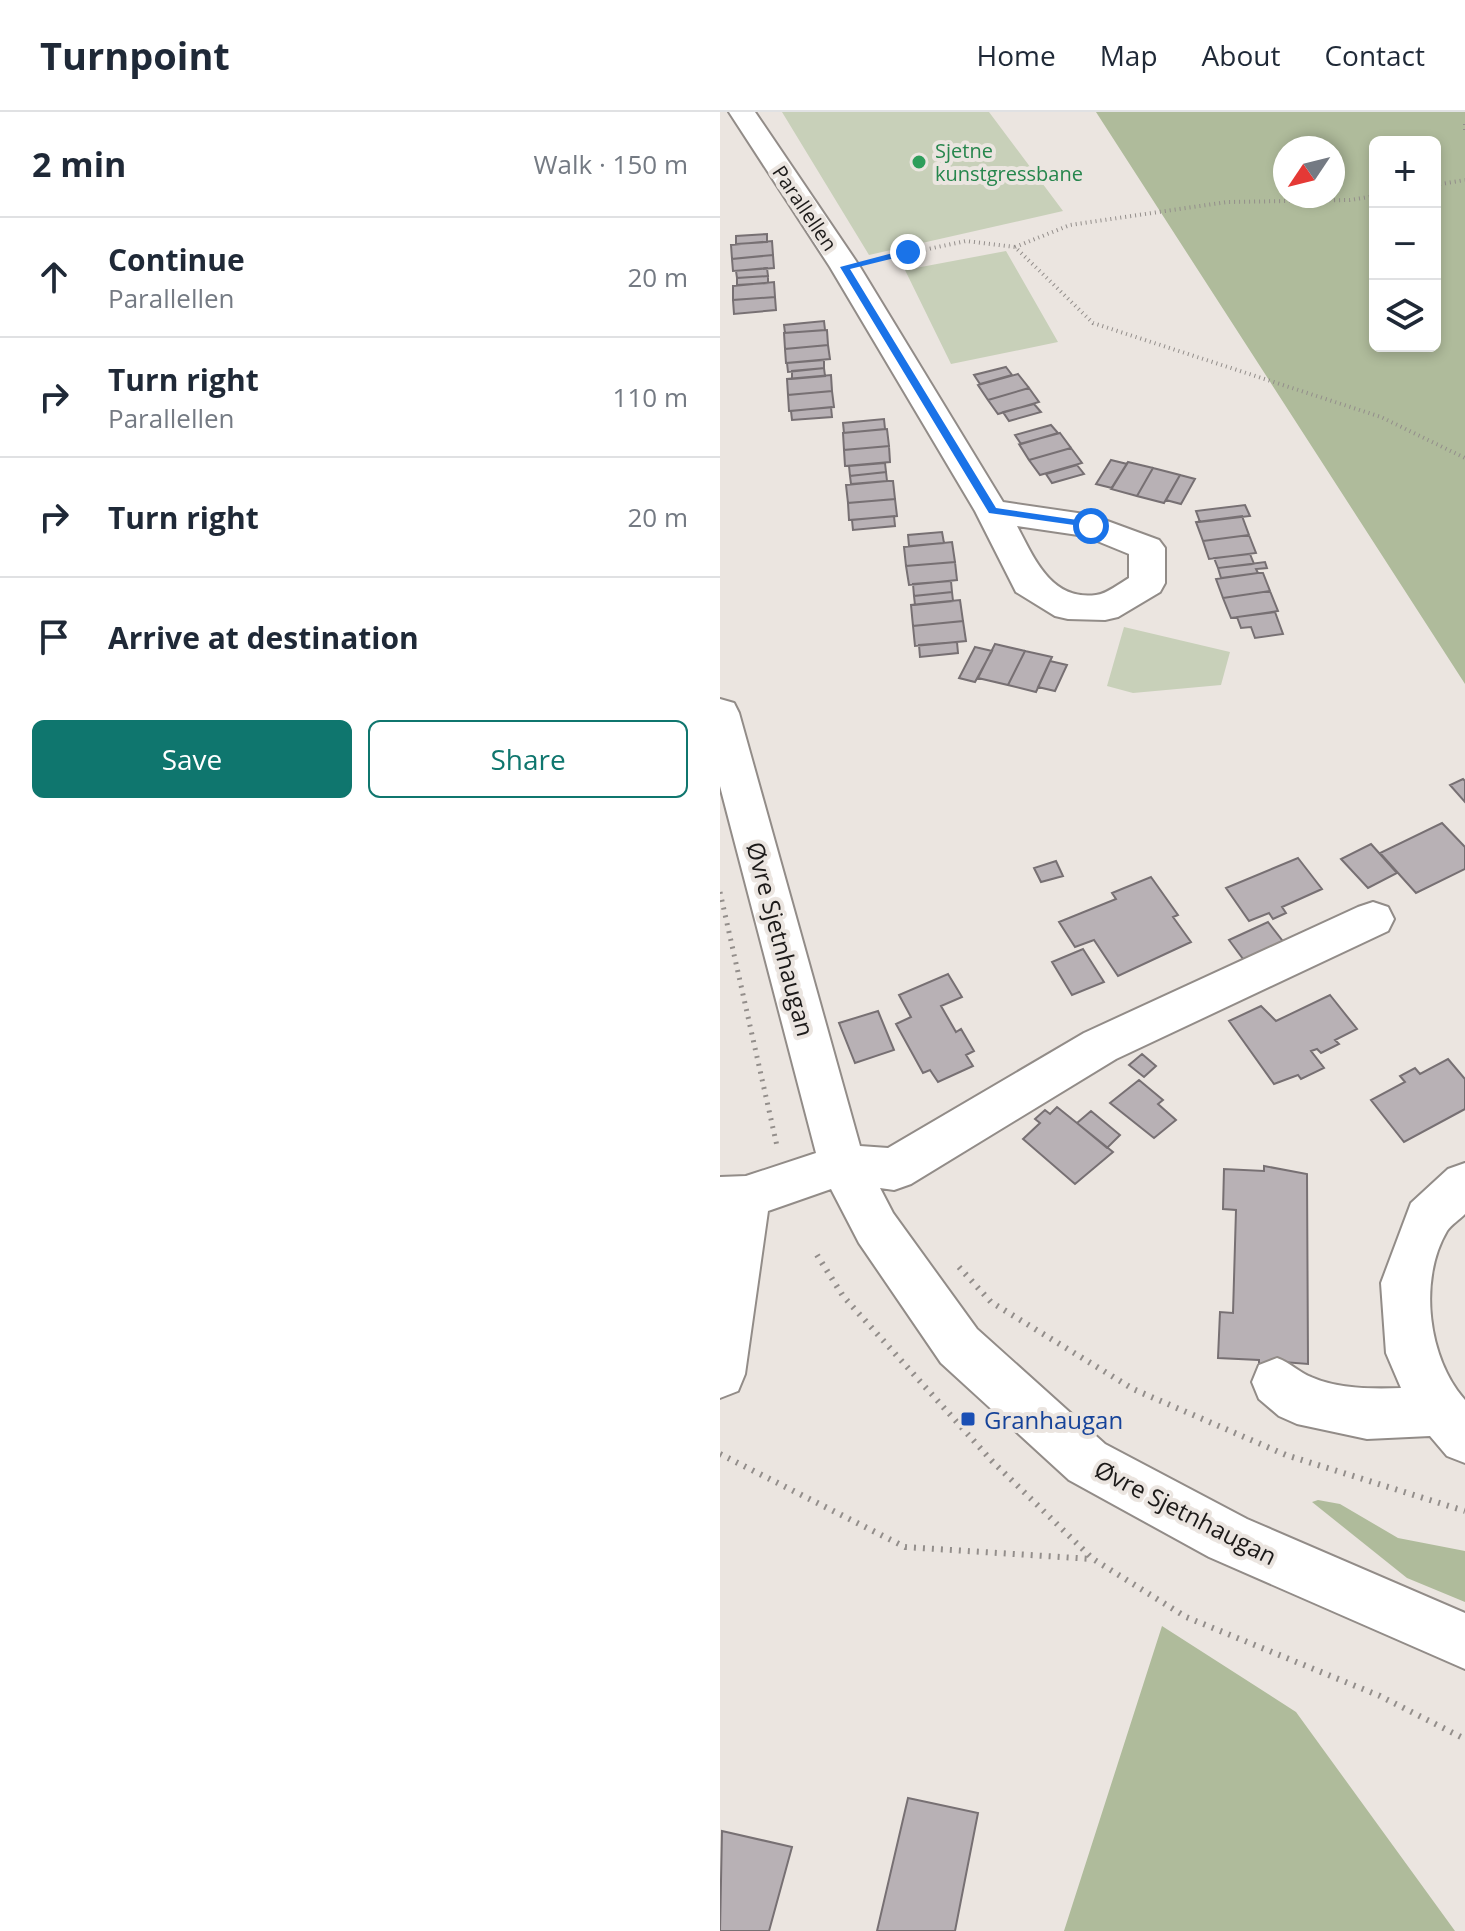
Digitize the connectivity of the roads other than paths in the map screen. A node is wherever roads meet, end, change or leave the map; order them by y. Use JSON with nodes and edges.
{"nodes":[{"id":1,"x":736,"y":119,"type":"edge"},
{"id":2,"x":992,"y":511,"type":"dead end"},
{"id":3,"x":720,"y":713,"type":"edge"},
{"id":4,"x":1373,"y":919,"type":"dead end"},
{"id":5,"x":842,"y":1165,"type":"junction"},
{"id":6,"x":1465,"y":1184,"type":"edge"},
{"id":7,"x":733,"y":1198,"type":"edge"},
{"id":8,"x":720,"y":1374,"type":"edge"},
{"id":9,"x":1277,"y":1382,"type":"dead end"},
{"id":10,"x":1453,"y":1424,"type":"edge"},
{"id":11,"x":1465,"y":1641,"type":"edge"}],
"edges":[{"from":1,"to":2,"type":"street","name":"Parallellen"},
{"from":3,"to":5,"type":"street","name":"Øvre Sjetnhaugan"},
{"from":4,"to":5,"type":"street"},
{"from":5,"to":7,"type":"street"},
{"from":5,"to":11,"type":"street","name":"Øvre Sjetnhaugan"},
{"from":6,"to":10,"type":"street"},
{"from":7,"to":8,"type":"street"},
{"from":9,"to":10,"type":"street"}]}
